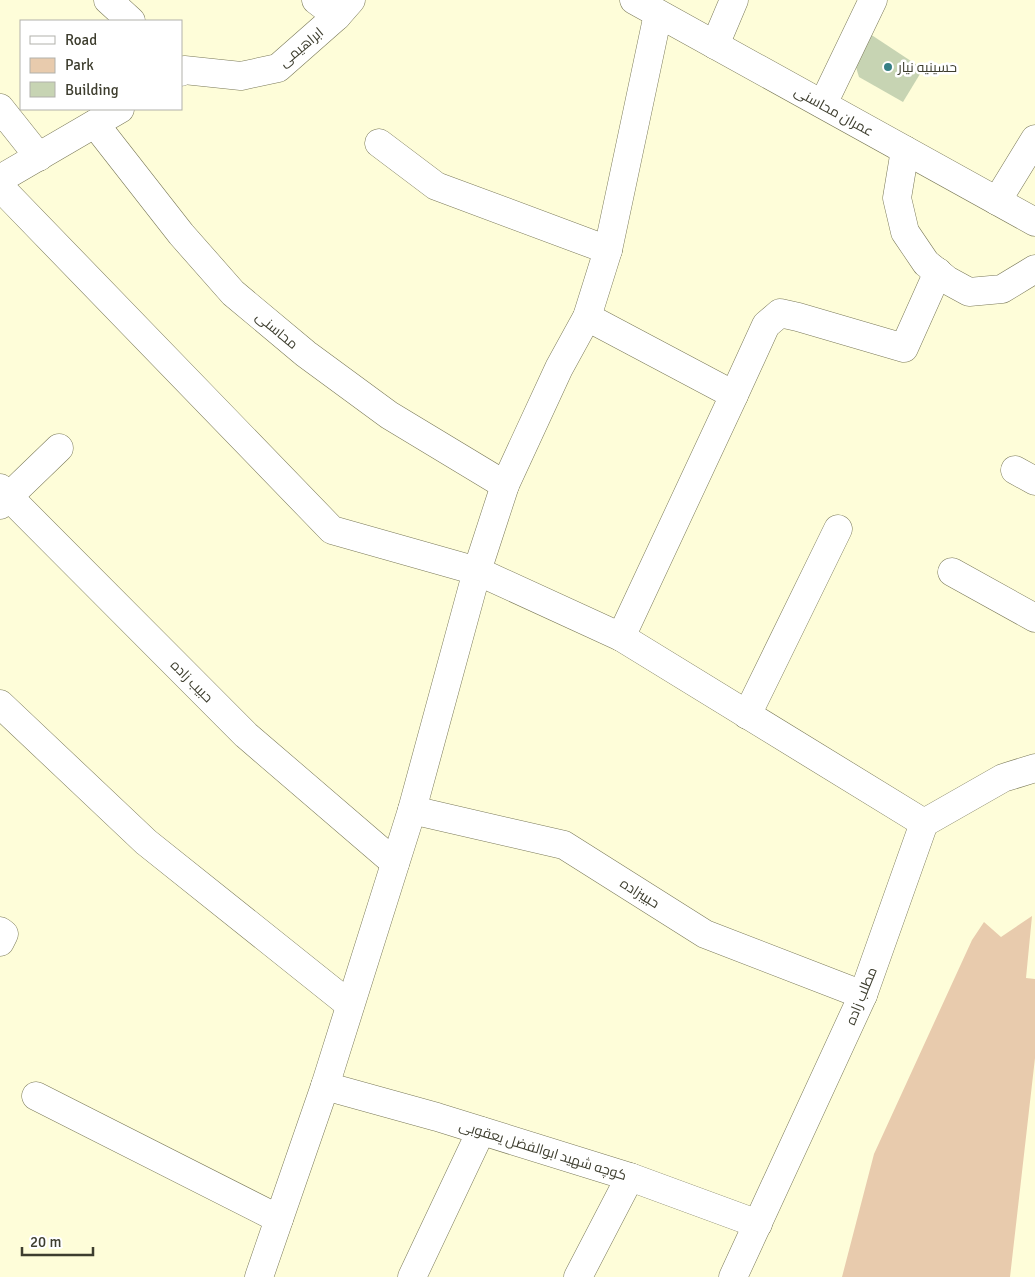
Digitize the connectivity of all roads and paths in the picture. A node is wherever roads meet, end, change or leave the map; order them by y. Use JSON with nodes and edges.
{"nodes":[{"id":1,"x":108,"y":0,"type":"edge"},
{"id":2,"x":634,"y":0,"type":"edge"},
{"id":3,"x":734,"y":0,"type":"edge"},
{"id":4,"x":873,"y":0,"type":"edge"},
{"id":5,"x":335,"y":5,"type":"edge"},
{"id":6,"x":658,"y":14,"type":"junction"},
{"id":7,"x":130,"y":20,"type":"edge"},
{"id":8,"x":715,"y":45,"type":"junction"},
{"id":9,"x":182,"y":70,"type":"edge"},
{"id":10,"x":823,"y":104,"type":"junction"},
{"id":11,"x":0,"y":108,"type":"edge"},
{"id":12,"x":118,"y":110,"type":"edge"},
{"id":13,"x":95,"y":124,"type":"junction"},
{"id":14,"x":1035,"y":139,"type":"edge"},
{"id":15,"x":378,"y":143,"type":"dead end"},
{"id":16,"x":905,"y":150,"type":"junction"},
{"id":17,"x":39,"y":157,"type":"junction"},
{"id":18,"x":0,"y":179,"type":"edge"},
{"id":19,"x":0,"y":187,"type":"edge"},
{"id":20,"x":997,"y":201,"type":"junction"},
{"id":21,"x":1035,"y":222,"type":"edge"},
{"id":22,"x":608,"y":250,"type":"junction"},
{"id":23,"x":1035,"y":269,"type":"edge"},
{"id":24,"x":938,"y":272,"type":"junction"},
{"id":25,"x":586,"y":317,"type":"junction"},
{"id":26,"x":734,"y":395,"type":"junction"},
{"id":27,"x":59,"y":448,"type":"dead end"},
{"id":28,"x":505,"y":485,"type":"junction"},
{"id":29,"x":3,"y":497,"type":"edge"},
{"id":30,"x":838,"y":529,"type":"dead end"},
{"id":31,"x":477,"y":571,"type":"junction"},
{"id":32,"x":952,"y":572,"type":"dead end"},
{"id":33,"x":1035,"y":618,"type":"edge"},
{"id":34,"x":621,"y":638,"type":"junction"},
{"id":35,"x":0,"y":704,"type":"edge"},
{"id":36,"x":747,"y":715,"type":"junction"},
{"id":37,"x":1035,"y":768,"type":"edge"},
{"id":38,"x":412,"y":810,"type":"junction"},
{"id":39,"x":924,"y":823,"type":"junction"},
{"id":40,"x":395,"y":863,"type":"junction"},
{"id":41,"x":0,"y":931,"type":"edge"},
{"id":42,"x":0,"y":942,"type":"edge"},
{"id":43,"x":863,"y":995,"type":"junction"},
{"id":44,"x":350,"y":1005,"type":"junction"},
{"id":45,"x":325,"y":1086,"type":"junction"},
{"id":46,"x":36,"y":1096,"type":"dead end"},
{"id":47,"x":481,"y":1131,"type":"junction"},
{"id":48,"x":630,"y":1177,"type":"junction"},
{"id":49,"x":279,"y":1219,"type":"junction"},
{"id":50,"x":758,"y":1224,"type":"junction"},
{"id":51,"x":263,"y":1276,"type":"edge"},
{"id":52,"x":412,"y":1277,"type":"edge"},
{"id":53,"x":578,"y":1277,"type":"edge"},
{"id":54,"x":733,"y":1277,"type":"edge"}],
"edges":[{"from":1,"to":7,"type":"street"},
{"from":2,"to":6,"type":"street","name":"عمران محاسنی"},
{"from":3,"to":8,"type":"street"},
{"from":4,"to":10,"type":"street"},
{"from":5,"to":9,"type":"street","name":"ابراهیمی"},
{"from":6,"to":8,"type":"street","name":"عمران محاسنی"},
{"from":6,"to":22,"type":"street"},
{"from":8,"to":10,"type":"street","name":"عمران محاسنی"},
{"from":10,"to":16,"type":"street","name":"عمران محاسنی"},
{"from":11,"to":17,"type":"street"},
{"from":12,"to":13,"type":"street"},
{"from":13,"to":17,"type":"street"},
{"from":13,"to":28,"type":"street","name":"محاسنی"},
{"from":14,"to":20,"type":"street"},
{"from":15,"to":22,"type":"street"},
{"from":16,"to":20,"type":"street","name":"عمران محاسنی"},
{"from":16,"to":24,"type":"street"},
{"from":17,"to":18,"type":"street"},
{"from":19,"to":31,"type":"street"},
{"from":20,"to":21,"type":"street","name":"عمران محاسنی"},
{"from":22,"to":25,"type":"street"},
{"from":23,"to":24,"type":"street"},
{"from":24,"to":26,"type":"street"},
{"from":25,"to":26,"type":"street"},
{"from":25,"to":28,"type":"street"},
{"from":26,"to":34,"type":"street"},
{"from":27,"to":29,"type":"street"},
{"from":28,"to":31,"type":"street"},
{"from":29,"to":40,"type":"street","name":"حبیب زاده"},
{"from":30,"to":36,"type":"street"},
{"from":31,"to":34,"type":"street"},
{"from":31,"to":38,"type":"street"},
{"from":32,"to":33,"type":"street"},
{"from":34,"to":36,"type":"street"},
{"from":35,"to":44,"type":"street"},
{"from":36,"to":39,"type":"street"},
{"from":37,"to":39,"type":"street"},
{"from":38,"to":40,"type":"street"},
{"from":38,"to":43,"type":"street","name":"حبیبزاده"},
{"from":39,"to":43,"type":"street","name":"مطلب زاده"},
{"from":40,"to":44,"type":"street"},
{"from":41,"to":42,"type":"street"},
{"from":43,"to":50,"type":"street","name":"مطلب زاده"},
{"from":44,"to":45,"type":"street"},
{"from":45,"to":47,"type":"street","name":"کوچه شهید ابوالفضل یعقوبی"},
{"from":45,"to":49,"type":"street"},
{"from":46,"to":49,"type":"street"},
{"from":47,"to":48,"type":"street","name":"کوچه شهید ابوالفضل یعقوبی"},
{"from":47,"to":52,"type":"street"},
{"from":48,"to":50,"type":"street","name":"کوچه شهید ابوالفضل یعقوبی"},
{"from":48,"to":53,"type":"street"},
{"from":49,"to":51,"type":"street"},
{"from":50,"to":54,"type":"street","name":"مطلب زاده"}]}
